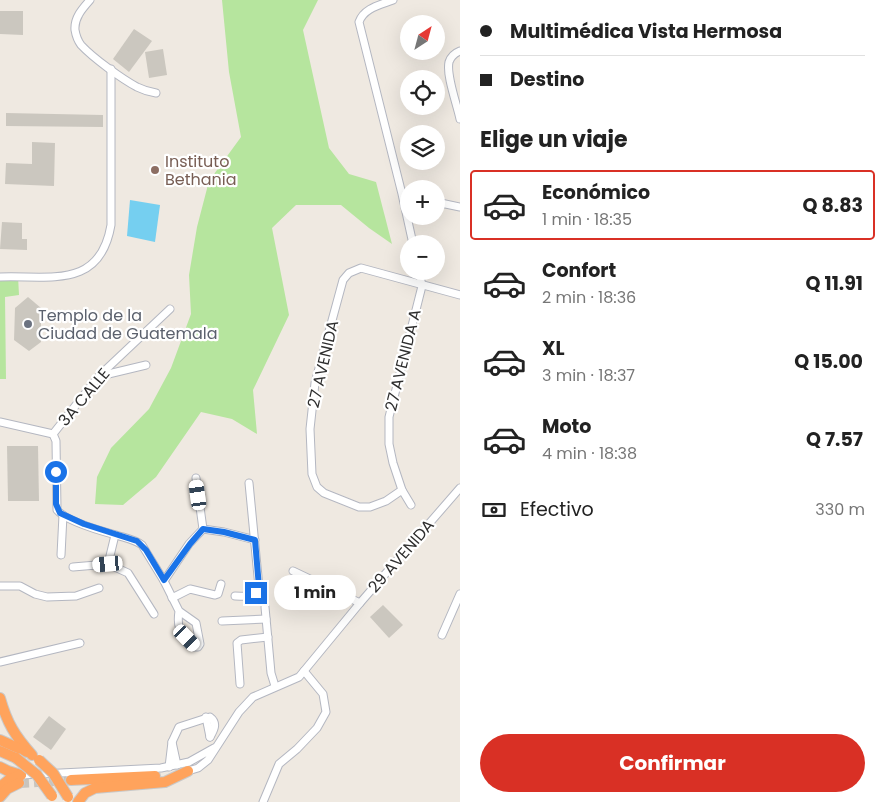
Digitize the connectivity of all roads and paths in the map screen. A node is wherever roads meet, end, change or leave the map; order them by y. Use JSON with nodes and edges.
{"nodes":[{"id":1,"x":90,"y":0,"type":"edge"},
{"id":2,"x":393,"y":0,"type":"edge"},
{"id":3,"x":460,"y":51,"type":"edge"},
{"id":4,"x":111,"y":69,"type":"junction"},
{"id":5,"x":156,"y":93,"type":"dead end"},
{"id":6,"x":460,"y":119,"type":"edge"},
{"id":7,"x":401,"y":180,"type":"edge"},
{"id":8,"x":445,"y":204,"type":"edge"},
{"id":9,"x":460,"y":207,"type":"edge"},
{"id":10,"x":0,"y":277,"type":"edge"},
{"id":11,"x":421,"y":280,"type":"edge"},
{"id":12,"x":422,"y":286,"type":"junction"},
{"id":13,"x":460,"y":295,"type":"edge"},
{"id":14,"x":170,"y":309,"type":"dead end"},
{"id":15,"x":146,"y":365,"type":"dead end"},
{"id":16,"x":99,"y":376,"type":"junction"},
{"id":17,"x":0,"y":422,"type":"edge"},
{"id":18,"x":53,"y":434,"type":"junction"},
{"id":19,"x":196,"y":478,"type":"dead end"},
{"id":20,"x":249,"y":484,"type":"dead end"},
{"id":21,"x":460,"y":488,"type":"edge"},
{"id":22,"x":402,"y":490,"type":"junction"},
{"id":23,"x":411,"y":505,"type":"dead end"},
{"id":24,"x":63,"y":515,"type":"junction"},
{"id":25,"x":203,"y":529,"type":"junction"},
{"id":26,"x":115,"y":535,"type":"junction"},
{"id":27,"x":255,"y":540,"type":"junction"},
{"id":28,"x":61,"y":555,"type":"dead end"},
{"id":29,"x":108,"y":564,"type":"junction"},
{"id":30,"x":74,"y":567,"type":"dead end"},
{"id":31,"x":293,"y":571,"type":"dead end"},
{"id":32,"x":164,"y":580,"type":"junction"},
{"id":33,"x":221,"y":584,"type":"dead end"},
{"id":34,"x":0,"y":586,"type":"edge"},
{"id":35,"x":99,"y":588,"type":"dead end"},
{"id":36,"x":460,"y":594,"type":"edge"},
{"id":37,"x":235,"y":596,"type":"dead end"},
{"id":38,"x":172,"y":598,"type":"junction"},
{"id":39,"x":360,"y":603,"type":"junction"},
{"id":40,"x":265,"y":606,"type":"dead end"},
{"id":41,"x":179,"y":611,"type":"junction"},
{"id":42,"x":154,"y":614,"type":"dead end"},
{"id":43,"x":266,"y":619,"type":"junction"},
{"id":44,"x":222,"y":621,"type":"dead end"},
{"id":45,"x":442,"y":635,"type":"dead end"},
{"id":46,"x":268,"y":637,"type":"junction"},
{"id":47,"x":80,"y":643,"type":"dead end"},
{"id":48,"x":0,"y":662,"type":"edge"},
{"id":49,"x":304,"y":671,"type":"junction"},
{"id":50,"x":240,"y":684,"type":"dead end"},
{"id":51,"x":275,"y":686,"type":"junction"},
{"id":52,"x":0,"y":698,"type":"edge"},
{"id":53,"x":172,"y":742,"type":"junction"},
{"id":54,"x":1,"y":746,"type":"edge"},
{"id":55,"x":216,"y":746,"type":"junction"},
{"id":56,"x":34,"y":756,"type":"junction"},
{"id":57,"x":177,"y":765,"type":"junction"},
{"id":58,"x":0,"y":767,"type":"edge"},
{"id":59,"x":168,"y":767,"type":"junction"},
{"id":60,"x":188,"y":771,"type":"junction"},
{"id":61,"x":20,"y":779,"type":"junction"},
{"id":62,"x":71,"y":780,"type":"tunnel mouth"},
{"id":63,"x":0,"y":788,"type":"edge"},
{"id":64,"x":0,"y":797,"type":"edge"},
{"id":65,"x":54,"y":799,"type":"edge"},
{"id":66,"x":69,"y":799,"type":"edge"},
{"id":67,"x":78,"y":802,"type":"edge"},
{"id":68,"x":263,"y":802,"type":"edge"}],
"edges":[{"from":1,"to":4,"type":"street"},
{"from":2,"to":7,"type":"street"},
{"from":3,"to":6,"type":"street"},
{"from":4,"to":5,"type":"street"},
{"from":4,"to":10,"type":"street"},
{"from":8,"to":9,"type":"street"},
{"from":11,"to":12,"type":"street","name":"27 AVENIDA A"},
{"from":12,"to":13,"type":"street"},
{"from":12,"to":22,"type":"street","name":"27 AVENIDA A"},
{"from":12,"to":22,"type":"street","name":"27 AVENIDA"},
{"from":14,"to":16,"type":"street","name":"3A CALLE"},
{"from":15,"to":16,"type":"street"},
{"from":16,"to":18,"type":"street","name":"3A CALLE"},
{"from":17,"to":18,"type":"street"},
{"from":18,"to":24,"type":"street","name":"3A CALLE"},
{"from":19,"to":25,"type":"street"},
{"from":20,"to":27,"type":"street"},
{"from":21,"to":39,"type":"street","name":"29 AVENIDA"},
{"from":22,"to":23,"type":"street","name":"27 AVENIDA A"},
{"from":24,"to":26,"type":"street"},
{"from":24,"to":28,"type":"street"},
{"from":25,"to":27,"type":"street"},
{"from":25,"to":32,"type":"street"},
{"from":26,"to":29,"type":"street"},
{"from":26,"to":32,"type":"street"},
{"from":27,"to":37,"type":"street"},
{"from":29,"to":30,"type":"street"},
{"from":29,"to":42,"type":"street"},
{"from":31,"to":39,"type":"street"},
{"from":32,"to":38,"type":"street"},
{"from":33,"to":38,"type":"street"},
{"from":34,"to":35,"type":"street"},
{"from":36,"to":45,"type":"street"},
{"from":38,"to":41,"type":"street"},
{"from":39,"to":49,"type":"street","name":"29 AVENIDA"},
{"from":40,"to":43,"type":"street"},
{"from":41,"to":41,"type":"street"},
{"from":43,"to":44,"type":"street"},
{"from":43,"to":46,"type":"street"},
{"from":46,"to":50,"type":"street"},
{"from":46,"to":51,"type":"street"},
{"from":47,"to":48,"type":"street"},
{"from":49,"to":51,"type":"street","name":"29 AVENIDA"},
{"from":49,"to":68,"type":"street"},
{"from":51,"to":55,"type":"street","name":"29 AVENIDA"},
{"from":52,"to":56,"type":"highway"},
{"from":53,"to":55,"type":"street"},
{"from":53,"to":57,"type":"street"},
{"from":53,"to":59,"type":"street"},
{"from":54,"to":56,"type":"highway"},
{"from":54,"to":65,"type":"highway","bridge":true},
{"from":55,"to":57,"type":"street","name":"29 AVENIDA"},
{"from":55,"to":60,"type":"street","name":"29 AVENIDA"},
{"from":56,"to":66,"type":"highway","bridge":true},
{"from":57,"to":59,"type":"street","name":"29 AVENIDA"},
{"from":58,"to":61,"type":"highway"},
{"from":59,"to":61,"type":"street","name":"29 AVENIDA"},
{"from":60,"to":62,"type":"highway"},
{"from":60,"to":67,"type":"highway"},
{"from":61,"to":63,"type":"highway"},
{"from":61,"to":64,"type":"highway"}]}
